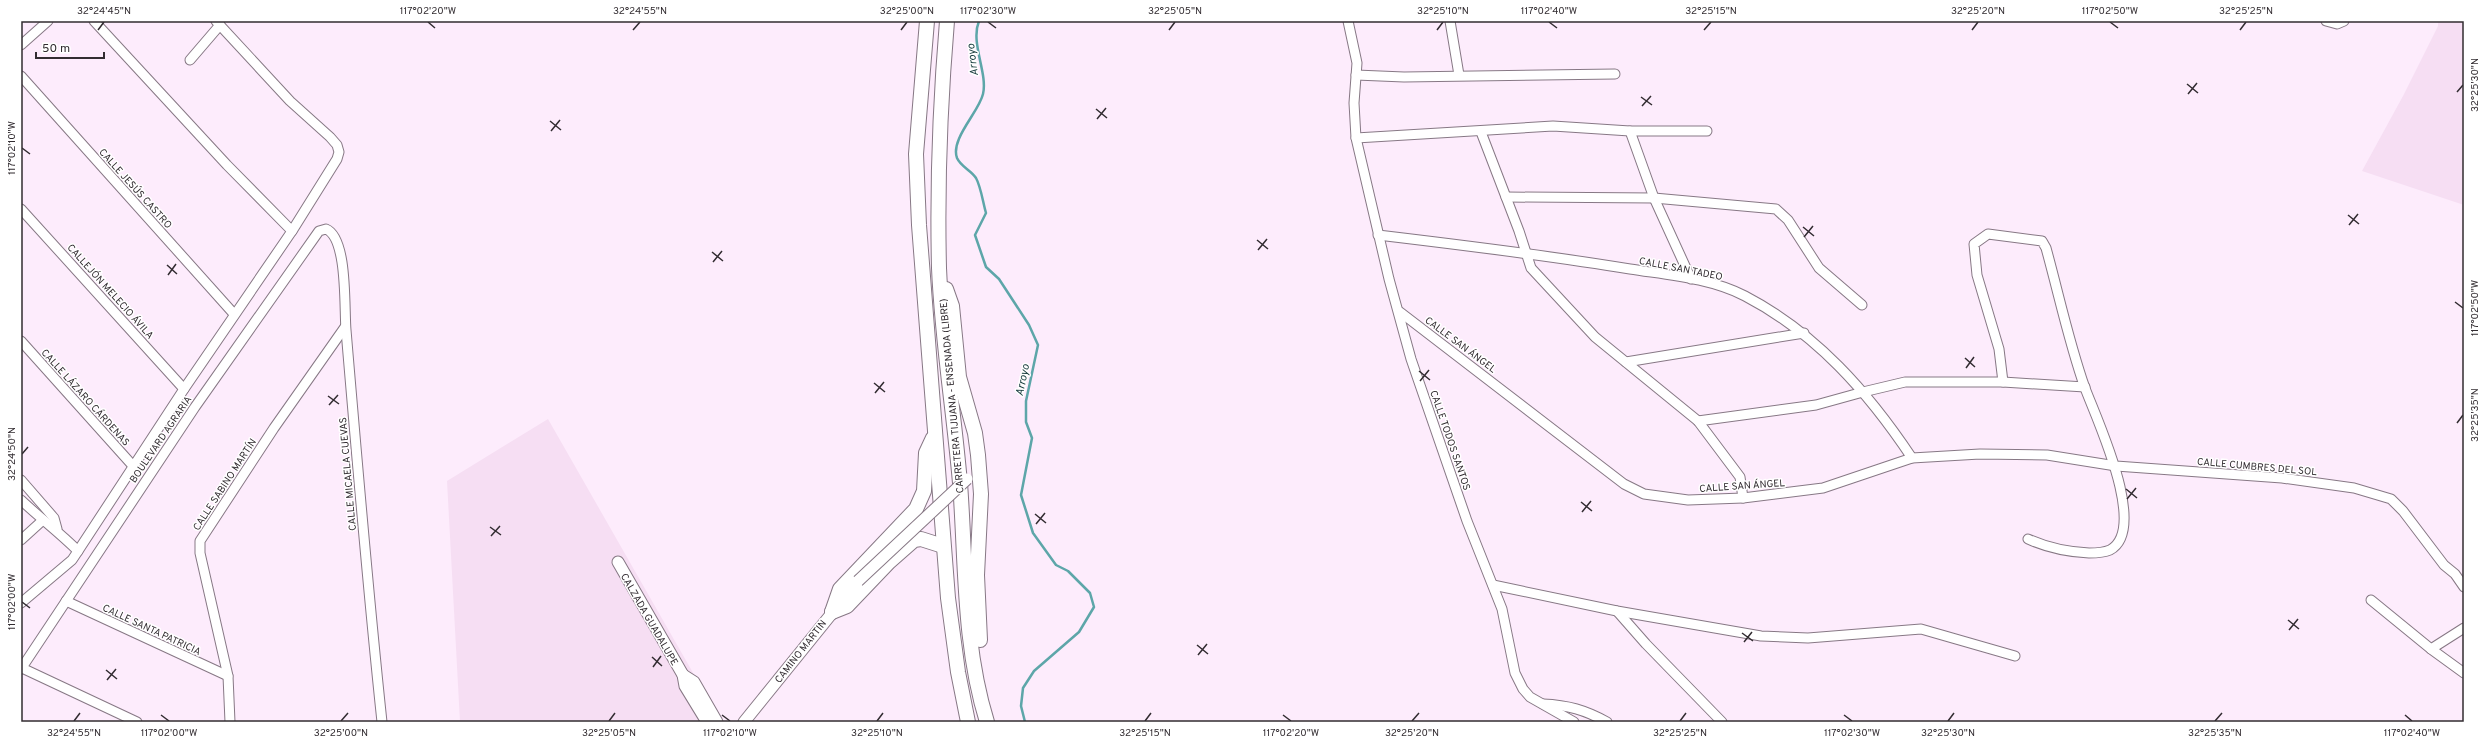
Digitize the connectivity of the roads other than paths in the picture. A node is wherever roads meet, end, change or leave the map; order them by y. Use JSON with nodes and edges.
{"nodes":[{"id":1,"x":48,"y":21,"type":"edge"},
{"id":2,"x":94,"y":21,"type":"edge"},
{"id":3,"x":927,"y":21,"type":"edge"},
{"id":4,"x":947,"y":21,"type":"edge"},
{"id":5,"x":1348,"y":21,"type":"edge"},
{"id":6,"x":1450,"y":21,"type":"edge"},
{"id":7,"x":2326,"y":21,"type":"edge"},
{"id":8,"x":2344,"y":21,"type":"edge"},
{"id":9,"x":218,"y":23,"type":"edge"},
{"id":10,"x":21,"y":45,"type":"edge"},
{"id":11,"x":190,"y":60,"type":"dead end"},
{"id":12,"x":1615,"y":74,"type":"dead end"},
{"id":13,"x":1356,"y":75,"type":"junction"},
{"id":14,"x":1459,"y":75,"type":"junction"},
{"id":15,"x":21,"y":76,"type":"edge"},
{"id":16,"x":1630,"y":131,"type":"junction"},
{"id":17,"x":1707,"y":131,"type":"dead end"},
{"id":18,"x":1481,"y":132,"type":"junction"},
{"id":19,"x":1356,"y":138,"type":"junction"},
{"id":20,"x":1506,"y":197,"type":"junction"},
{"id":21,"x":1654,"y":198,"type":"junction"},
{"id":22,"x":21,"y":209,"type":"edge"},
{"id":23,"x":326,"y":229,"type":"joint"},
{"id":24,"x":292,"y":231,"type":"junction"},
{"id":25,"x":1378,"y":234,"type":"junction"},
{"id":26,"x":1524,"y":252,"type":"junction"},
{"id":27,"x":940,"y":269,"type":"junction"},
{"id":28,"x":1691,"y":279,"type":"junction"},
{"id":29,"x":1862,"y":305,"type":"dead end"},
{"id":30,"x":1400,"y":312,"type":"junction"},
{"id":31,"x":234,"y":314,"type":"junction"},
{"id":32,"x":345,"y":327,"type":"junction"},
{"id":33,"x":1804,"y":333,"type":"junction"},
{"id":34,"x":21,"y":340,"type":"edge"},
{"id":35,"x":1626,"y":362,"type":"junction"},
{"id":36,"x":2003,"y":382,"type":"junction"},
{"id":37,"x":2085,"y":387,"type":"junction"},
{"id":38,"x":184,"y":389,"type":"junction"},
{"id":39,"x":1863,"y":392,"type":"junction"},
{"id":40,"x":1698,"y":421,"type":"junction"},
{"id":41,"x":934,"y":436,"type":"junction"},
{"id":42,"x":1912,"y":458,"type":"junction"},
{"id":43,"x":2116,"y":466,"type":"junction"},
{"id":44,"x":134,"y":467,"type":"junction"},
{"id":45,"x":979,"y":470,"type":"junction"},
{"id":46,"x":21,"y":480,"type":"edge"},
{"id":47,"x":1743,"y":498,"type":"junction"},
{"id":48,"x":21,"y":500,"type":"edge"},
{"id":49,"x":43,"y":520,"type":"junction"},
{"id":50,"x":57,"y":529,"type":"junction"},
{"id":51,"x":2028,"y":539,"type":"dead end"},
{"id":52,"x":21,"y":540,"type":"edge"},
{"id":53,"x":943,"y":546,"type":"junction"},
{"id":54,"x":78,"y":551,"type":"junction"},
{"id":55,"x":618,"y":562,"type":"dead end"},
{"id":56,"x":2460,"y":575,"type":"edge"},
{"id":57,"x":1493,"y":585,"type":"junction"},
{"id":58,"x":2464,"y":587,"type":"edge"},
{"id":59,"x":2371,"y":600,"type":"dead end"},
{"id":60,"x":66,"y":601,"type":"junction"},
{"id":61,"x":21,"y":602,"type":"edge"},
{"id":62,"x":1617,"y":611,"type":"junction"},
{"id":63,"x":832,"y":612,"type":"junction"},
{"id":64,"x":2464,"y":628,"type":"edge"},
{"id":65,"x":2431,"y":649,"type":"junction"},
{"id":66,"x":2015,"y":656,"type":"dead end"},
{"id":67,"x":21,"y":668,"type":"edge"},
{"id":68,"x":975,"y":669,"type":"junction"},
{"id":69,"x":2464,"y":673,"type":"edge"},
{"id":70,"x":683,"y":675,"type":"junction"},
{"id":71,"x":228,"y":676,"type":"junction"},
{"id":72,"x":1540,"y":704,"type":"junction"},
{"id":73,"x":137,"y":722,"type":"edge"},
{"id":74,"x":230,"y":722,"type":"edge"},
{"id":75,"x":382,"y":722,"type":"edge"},
{"id":76,"x":707,"y":722,"type":"edge"},
{"id":77,"x":717,"y":722,"type":"edge"},
{"id":78,"x":744,"y":722,"type":"edge"},
{"id":79,"x":968,"y":722,"type":"edge"},
{"id":80,"x":986,"y":722,"type":"edge"},
{"id":81,"x":1574,"y":722,"type":"edge"},
{"id":82,"x":1607,"y":722,"type":"edge"},
{"id":83,"x":1722,"y":722,"type":"edge"}],
"edges":[{"from":1,"to":10,"type":"street"},
{"from":2,"to":24,"type":"street"},
{"from":3,"to":41,"type":"highway","name":"CARRETERA TIJUANA - ENSENADA (LIBRE)"},
{"from":4,"to":27,"type":"highway","name":"CARRETERA TIJUANA - ENSENADA (LIBRE)"},
{"from":5,"to":13,"type":"street","name":"CALLE TODOS SANTOS"},
{"from":6,"to":14,"type":"street"},
{"from":7,"to":8,"type":"street"},
{"from":9,"to":11,"type":"street"},
{"from":9,"to":24,"type":"street"},
{"from":12,"to":14,"type":"street"},
{"from":13,"to":14,"type":"street"},
{"from":13,"to":19,"type":"street","name":"CALLE TODOS SANTOS"},
{"from":15,"to":31,"type":"street","name":"CALLE JESÚS CASTRO"},
{"from":16,"to":17,"type":"street"},
{"from":16,"to":18,"type":"street"},
{"from":16,"to":21,"type":"street"},
{"from":18,"to":19,"type":"street"},
{"from":18,"to":20,"type":"street"},
{"from":19,"to":25,"type":"street","name":"CALLE TODOS SANTOS"},
{"from":20,"to":21,"type":"street"},
{"from":20,"to":26,"type":"street"},
{"from":21,"to":28,"type":"street"},
{"from":21,"to":29,"type":"street"},
{"from":22,"to":38,"type":"street","name":"CALLEJÓN MELECIO ÁVILA"},
{"from":23,"to":32,"type":"street","name":"CALLE MICAELA CUEVAS"},
{"from":23,"to":60,"type":"street","name":"BOULEVARD AGRARIA"},
{"from":24,"to":31,"type":"street"},
{"from":25,"to":26,"type":"street","name":"CALLE SAN TADEO"},
{"from":25,"to":30,"type":"street","name":"CALLE TODOS SANTOS"},
{"from":26,"to":28,"type":"street","name":"CALLE SAN TADEO"},
{"from":26,"to":35,"type":"street"},
{"from":27,"to":45,"type":"highway"},
{"from":27,"to":68,"type":"highway","name":"CARRETERA TIJUANA - ENSENADA (LIBRE)"},
{"from":28,"to":33,"type":"street","name":"CALLE SAN TADEO"},
{"from":30,"to":47,"type":"street","name":"CALLE SAN ÁNGEL"},
{"from":30,"to":57,"type":"street","name":"CALLE TODOS SANTOS"},
{"from":31,"to":38,"type":"street"},
{"from":32,"to":71,"type":"street","name":"CALLE SABINO MARTÍN"},
{"from":32,"to":75,"type":"street","name":"CALLE MICAELA CUEVAS"},
{"from":33,"to":35,"type":"street"},
{"from":33,"to":39,"type":"street","name":"CALLE SAN TADEO"},
{"from":34,"to":44,"type":"street","name":"CALLE LÁZARO CÁRDENAS"},
{"from":35,"to":40,"type":"street"},
{"from":36,"to":37,"type":"street"},
{"from":36,"to":37,"type":"street"},
{"from":36,"to":39,"type":"street"},
{"from":37,"to":43,"type":"street"},
{"from":38,"to":44,"type":"street"},
{"from":39,"to":40,"type":"street"},
{"from":39,"to":42,"type":"street","name":"CALLE SAN TADEO"},
{"from":40,"to":47,"type":"street"},
{"from":41,"to":53,"type":"highway","name":"CARRETERA TIJUANA - ENSENADA (LIBRE)"},
{"from":41,"to":63,"type":"highway"},
{"from":42,"to":43,"type":"street","name":"CALLE SAN ÁNGEL"},
{"from":42,"to":47,"type":"street","name":"CALLE SAN ÁNGEL"},
{"from":43,"to":51,"type":"street"},
{"from":43,"to":56,"type":"street","name":"CALLE CUMBRES DEL SOL"},
{"from":44,"to":54,"type":"street"},
{"from":45,"to":63,"type":"street","name":"CAMINO MARTIN","bridge":true},
{"from":45,"to":68,"type":"highway"},
{"from":46,"to":50,"type":"street"},
{"from":48,"to":49,"type":"street"},
{"from":49,"to":50,"type":"street"},
{"from":49,"to":52,"type":"street"},
{"from":50,"to":54,"type":"street"},
{"from":53,"to":63,"type":"highway"},
{"from":53,"to":79,"type":"highway","name":"CARRETERA TIJUANA - ENSENADA (LIBRE)"},
{"from":54,"to":61,"type":"street"},
{"from":55,"to":70,"type":"street","name":"CALZADA GUADALUPE"},
{"from":56,"to":58,"type":"street","name":"CALLE CUMBRES DEL SOL"},
{"from":57,"to":62,"type":"street"},
{"from":57,"to":72,"type":"street","name":"CALLE TODOS SANTOS"},
{"from":59,"to":65,"type":"street"},
{"from":60,"to":67,"type":"street","name":"BOULEVARD AGRARIA"},
{"from":60,"to":71,"type":"street","name":"CALLE SANTA PATRICIA"},
{"from":62,"to":66,"type":"street"},
{"from":62,"to":83,"type":"street"},
{"from":63,"to":78,"type":"street","name":"CAMINO MARTIN"},
{"from":64,"to":65,"type":"street"},
{"from":65,"to":69,"type":"street"},
{"from":67,"to":73,"type":"street"},
{"from":68,"to":80,"type":"highway","name":"CARRETERA TIJUANA - ENSENADA (LIBRE)"},
{"from":70,"to":76,"type":"street","name":"CALZADA GUADALUPE"},
{"from":70,"to":77,"type":"street","name":"CALZADA GUADALUPE"},
{"from":71,"to":74,"type":"street","name":"CALLE SABINO MARTÍN"},
{"from":72,"to":81,"type":"street"},
{"from":72,"to":82,"type":"street"}]}
